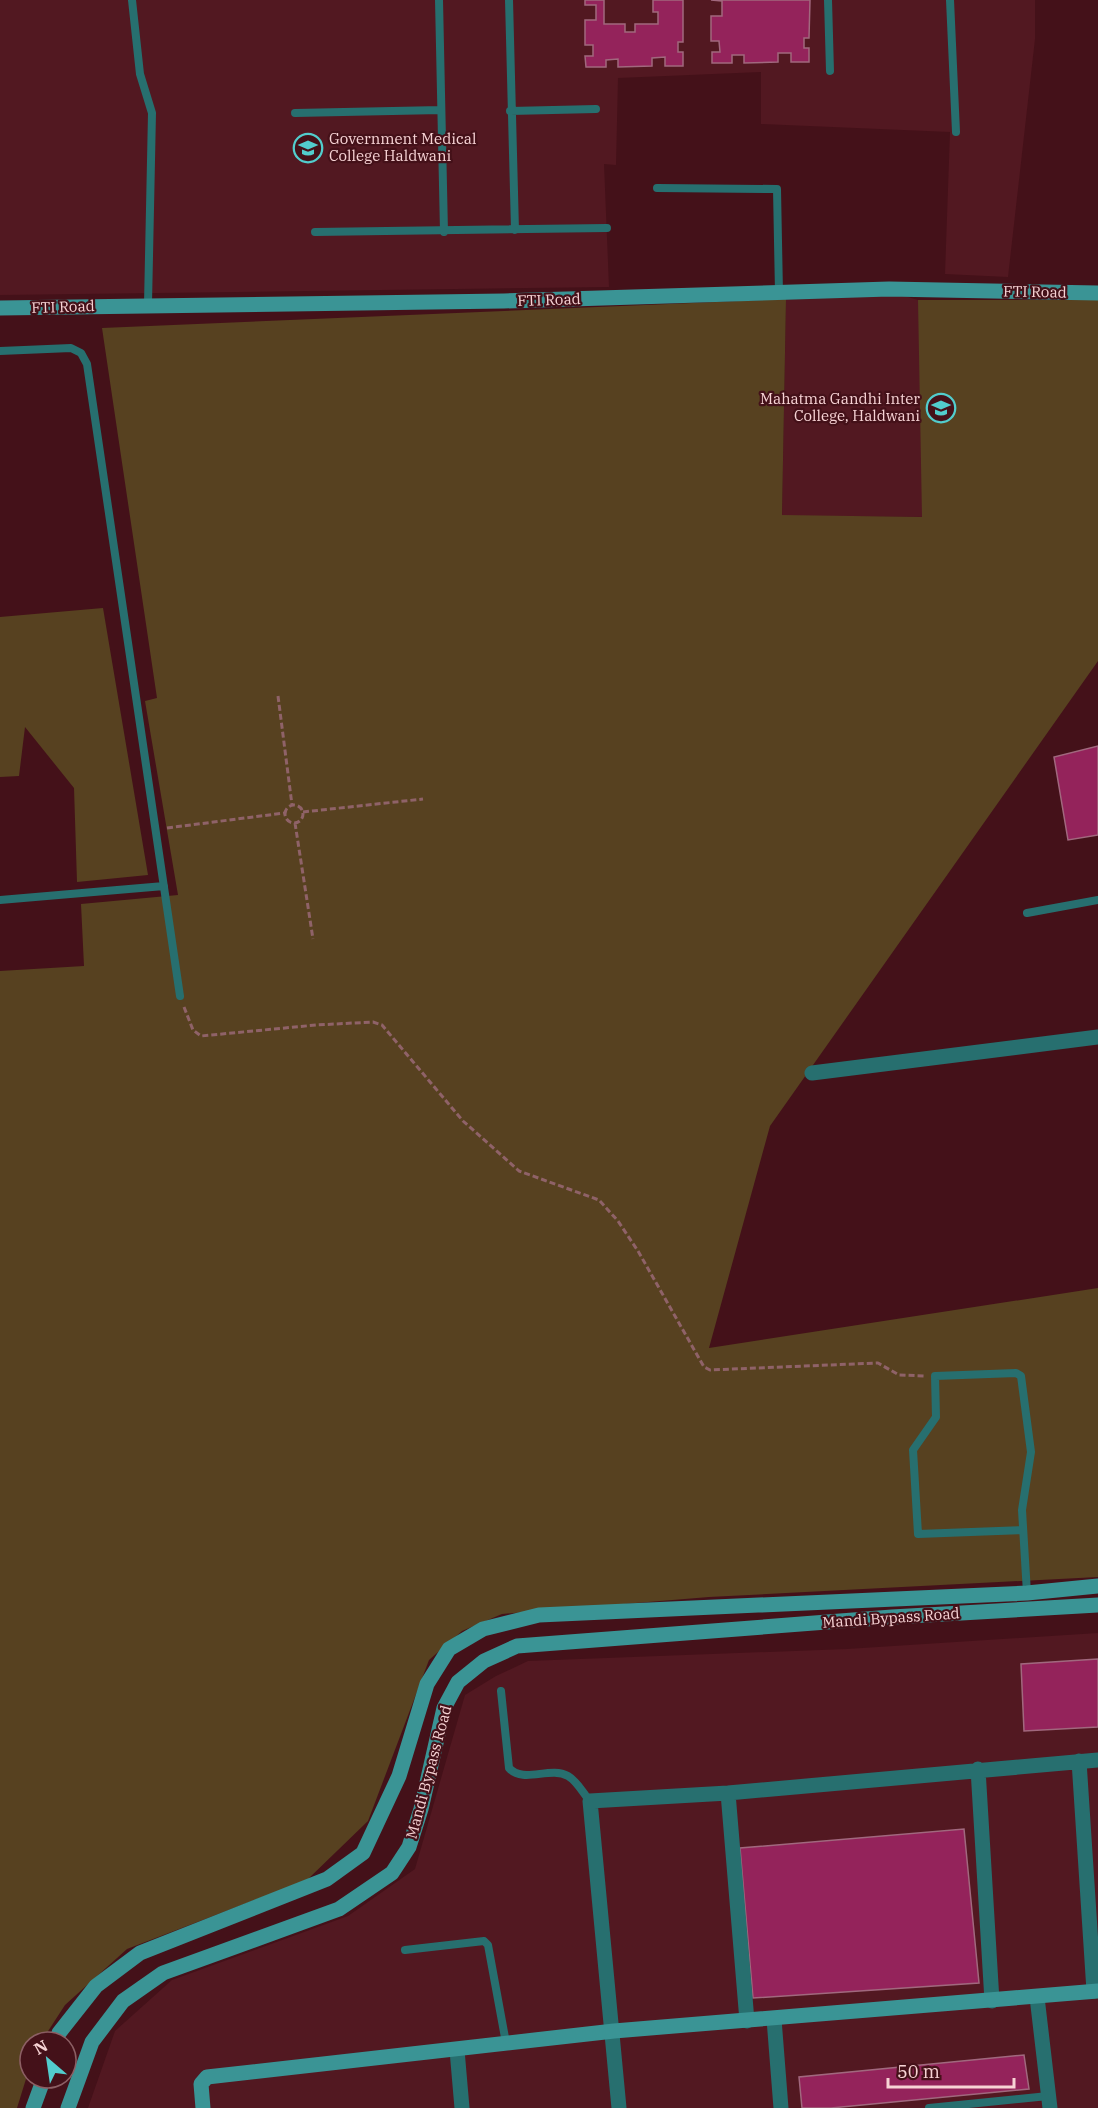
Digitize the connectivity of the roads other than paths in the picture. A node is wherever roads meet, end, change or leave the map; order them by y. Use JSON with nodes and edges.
{"nodes":[{"id":1,"x":132,"y":0,"type":"edge"},
{"id":2,"x":439,"y":0,"type":"edge"},
{"id":3,"x":509,"y":0,"type":"edge"},
{"id":4,"x":828,"y":0,"type":"edge"},
{"id":5,"x":950,"y":0,"type":"edge"},
{"id":6,"x":830,"y":71,"type":"dead end"},
{"id":7,"x":441,"y":110,"type":"junction"},
{"id":8,"x":596,"y":110,"type":"dead end"},
{"id":9,"x":510,"y":111,"type":"junction"},
{"id":10,"x":295,"y":113,"type":"dead end"},
{"id":11,"x":956,"y":132,"type":"dead end"},
{"id":12,"x":657,"y":188,"type":"dead end"},
{"id":13,"x":607,"y":228,"type":"dead end"},
{"id":14,"x":515,"y":230,"type":"junction"},
{"id":15,"x":315,"y":232,"type":"dead end"},
{"id":16,"x":444,"y":232,"type":"junction"},
{"id":17,"x":779,"y":292,"type":"junction"},
{"id":18,"x":1098,"y":293,"type":"edge"},
{"id":19,"x":148,"y":304,"type":"junction"},
{"id":20,"x":0,"y":308,"type":"edge"},
{"id":21,"x":0,"y":351,"type":"edge"},
{"id":22,"x":164,"y":886,"type":"junction"},
{"id":23,"x":0,"y":900,"type":"edge"},
{"id":24,"x":1098,"y":900,"type":"edge"},
{"id":25,"x":1027,"y":913,"type":"dead end"},
{"id":26,"x":180,"y":996,"type":"road end"},
{"id":27,"x":1098,"y":1037,"type":"edge"},
{"id":28,"x":812,"y":1073,"type":"dead end"},
{"id":29,"x":1023,"y":1530,"type":"junction"},
{"id":30,"x":1098,"y":1586,"type":"edge"},
{"id":31,"x":1027,"y":1593,"type":"junction"},
{"id":32,"x":1098,"y":1605,"type":"edge"},
{"id":33,"x":501,"y":1691,"type":"dead end"},
{"id":34,"x":1098,"y":1760,"type":"edge"},
{"id":35,"x":1079,"y":1761,"type":"junction"},
{"id":36,"x":978,"y":1769,"type":"junction"},
{"id":37,"x":728,"y":1793,"type":"junction"},
{"id":38,"x":590,"y":1801,"type":"junction"},
{"id":39,"x":405,"y":1950,"type":"dead end"},
{"id":40,"x":1096,"y":1991,"type":"edge"},
{"id":41,"x":1037,"y":1997,"type":"junction"},
{"id":42,"x":992,"y":2001,"type":"junction"},
{"id":43,"x":774,"y":2019,"type":"junction"},
{"id":44,"x":747,"y":2021,"type":"junction"},
{"id":45,"x":61,"y":2030,"type":"edge"},
{"id":46,"x":614,"y":2031,"type":"junction"},
{"id":47,"x":506,"y":2043,"type":"junction"},
{"id":48,"x":457,"y":2050,"type":"junction"},
{"id":49,"x":40,"y":2090,"type":"edge"},
{"id":50,"x":1049,"y":2102,"type":"edge"},
{"id":51,"x":33,"y":2108,"type":"edge"},
{"id":52,"x":68,"y":2108,"type":"edge"},
{"id":53,"x":202,"y":2108,"type":"edge"},
{"id":54,"x":462,"y":2108,"type":"edge"},
{"id":55,"x":619,"y":2108,"type":"edge"},
{"id":56,"x":781,"y":2108,"type":"edge"},
{"id":57,"x":929,"y":2108,"type":"edge"}],
"edges":[{"from":1,"to":19,"type":"lane"},
{"from":2,"to":7,"type":"lane"},
{"from":3,"to":9,"type":"lane"},
{"from":4,"to":6,"type":"lane"},
{"from":5,"to":11,"type":"lane"},
{"from":7,"to":10,"type":"lane"},
{"from":7,"to":16,"type":"lane"},
{"from":8,"to":9,"type":"lane"},
{"from":9,"to":14,"type":"lane"},
{"from":12,"to":17,"type":"lane"},
{"from":13,"to":14,"type":"lane"},
{"from":14,"to":16,"type":"lane"},
{"from":15,"to":16,"type":"lane"},
{"from":17,"to":18,"type":"main road","name":"FTI Road"},
{"from":17,"to":19,"type":"main road","name":"FTI Road"},
{"from":19,"to":20,"type":"main road","name":"FTI Road"},
{"from":21,"to":22,"type":"lane"},
{"from":22,"to":23,"type":"lane"},
{"from":22,"to":26,"type":"lane"},
{"from":24,"to":25,"type":"lane"},
{"from":27,"to":28,"type":"street"},
{"from":29,"to":29,"type":"lane"},
{"from":29,"to":31,"type":"lane"},
{"from":30,"to":31,"type":"main road","name":"Mandi Bypass Road"},
{"from":31,"to":45,"type":"main road","name":"Mandi Bypass Road"},
{"from":32,"to":52,"type":"main road","name":"Mandi Bypass Road"},
{"from":33,"to":38,"type":"lane"},
{"from":34,"to":35,"type":"street"},
{"from":35,"to":36,"type":"street"},
{"from":35,"to":40,"type":"street"},
{"from":36,"to":37,"type":"street"},
{"from":36,"to":42,"type":"street"},
{"from":37,"to":38,"type":"street"},
{"from":37,"to":44,"type":"street"},
{"from":38,"to":46,"type":"street"},
{"from":39,"to":47,"type":"lane"},
{"from":40,"to":41,"type":"main road"},
{"from":41,"to":42,"type":"main road"},
{"from":41,"to":50,"type":"street"},
{"from":42,"to":43,"type":"main road"},
{"from":43,"to":44,"type":"main road"},
{"from":43,"to":56,"type":"street"},
{"from":44,"to":46,"type":"main road"},
{"from":46,"to":47,"type":"main road"},
{"from":46,"to":55,"type":"street"},
{"from":47,"to":48,"type":"main road"},
{"from":48,"to":53,"type":"main road"},
{"from":48,"to":54,"type":"street"},
{"from":49,"to":51,"type":"main road"},
{"from":50,"to":57,"type":"lane"}]}
